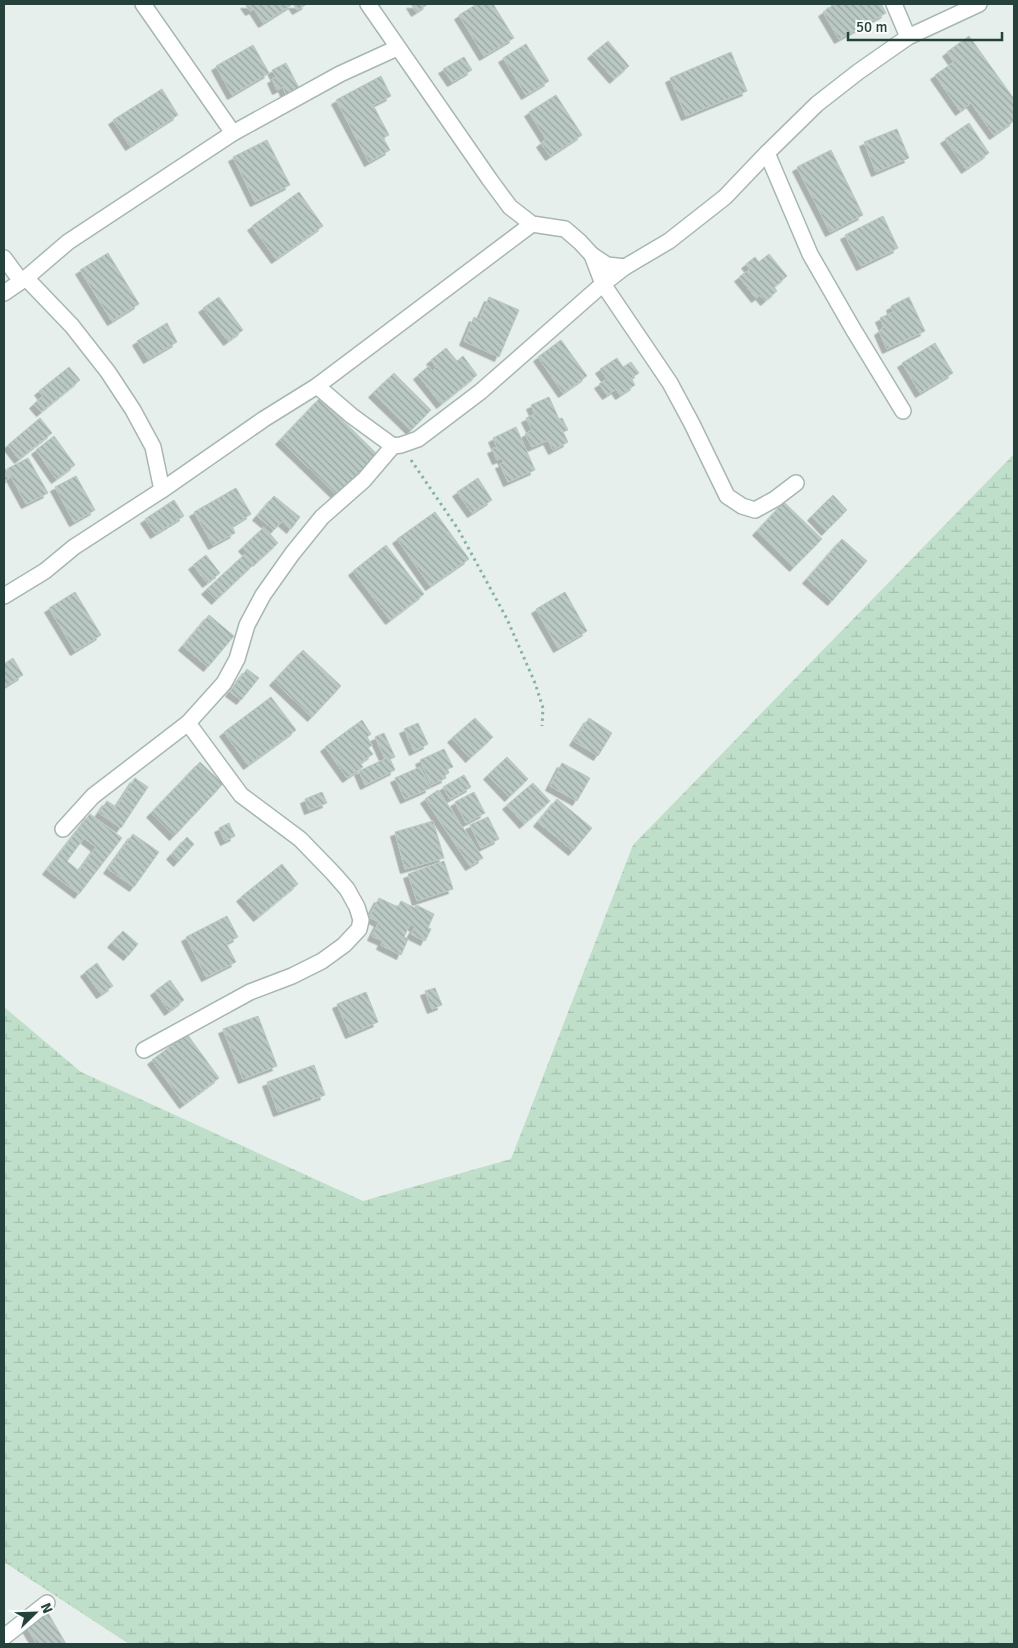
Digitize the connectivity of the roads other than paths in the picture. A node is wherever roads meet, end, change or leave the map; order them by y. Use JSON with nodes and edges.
{"nodes":[{"id":1,"x":143,"y":4,"type":"edge"},
{"id":2,"x":368,"y":4,"type":"edge"},
{"id":3,"x":894,"y":4,"type":"edge"},
{"id":4,"x":979,"y":4,"type":"edge"},
{"id":5,"x":908,"y":37,"type":"junction"},
{"id":6,"x":397,"y":48,"type":"junction"},
{"id":7,"x":233,"y":133,"type":"junction"},
{"id":8,"x":766,"y":152,"type":"junction"},
{"id":9,"x":532,"y":224,"type":"junction"},
{"id":10,"x":592,"y":255,"type":"junction"},
{"id":11,"x":4,"y":258,"type":"edge"},
{"id":12,"x":625,"y":267,"type":"junction"},
{"id":13,"x":23,"y":279,"type":"junction"},
{"id":14,"x":603,"y":284,"type":"junction"},
{"id":15,"x":4,"y":293,"type":"edge"},
{"id":16,"x":317,"y":386,"type":"junction"},
{"id":17,"x":903,"y":412,"type":"dead end"},
{"id":18,"x":397,"y":446,"type":"junction"},
{"id":19,"x":796,"y":483,"type":"dead end"},
{"id":20,"x":162,"y":490,"type":"junction"},
{"id":21,"x":4,"y":596,"type":"edge"},
{"id":22,"x":188,"y":723,"type":"junction"},
{"id":23,"x":63,"y":829,"type":"dead end"},
{"id":24,"x":144,"y":1050,"type":"dead end"},
{"id":25,"x":47,"y":1603,"type":"dead end"},
{"id":26,"x":4,"y":1637,"type":"edge"}],
"edges":[{"from":1,"to":7,"type":"street"},
{"from":2,"to":6,"type":"street"},
{"from":3,"to":5,"type":"street"},
{"from":4,"to":5,"type":"street"},
{"from":5,"to":8,"type":"street"},
{"from":6,"to":7,"type":"street"},
{"from":6,"to":9,"type":"street"},
{"from":7,"to":13,"type":"street"},
{"from":8,"to":12,"type":"street"},
{"from":8,"to":17,"type":"street"},
{"from":9,"to":10,"type":"street"},
{"from":9,"to":16,"type":"street"},
{"from":10,"to":12,"type":"street"},
{"from":10,"to":14,"type":"street"},
{"from":11,"to":13,"type":"street"},
{"from":12,"to":14,"type":"street"},
{"from":13,"to":15,"type":"street"},
{"from":13,"to":20,"type":"street"},
{"from":14,"to":18,"type":"street"},
{"from":14,"to":19,"type":"street"},
{"from":16,"to":18,"type":"street"},
{"from":16,"to":20,"type":"street"},
{"from":18,"to":22,"type":"street"},
{"from":20,"to":21,"type":"street"},
{"from":22,"to":23,"type":"street"},
{"from":22,"to":24,"type":"street"},
{"from":25,"to":26,"type":"street"}]}
